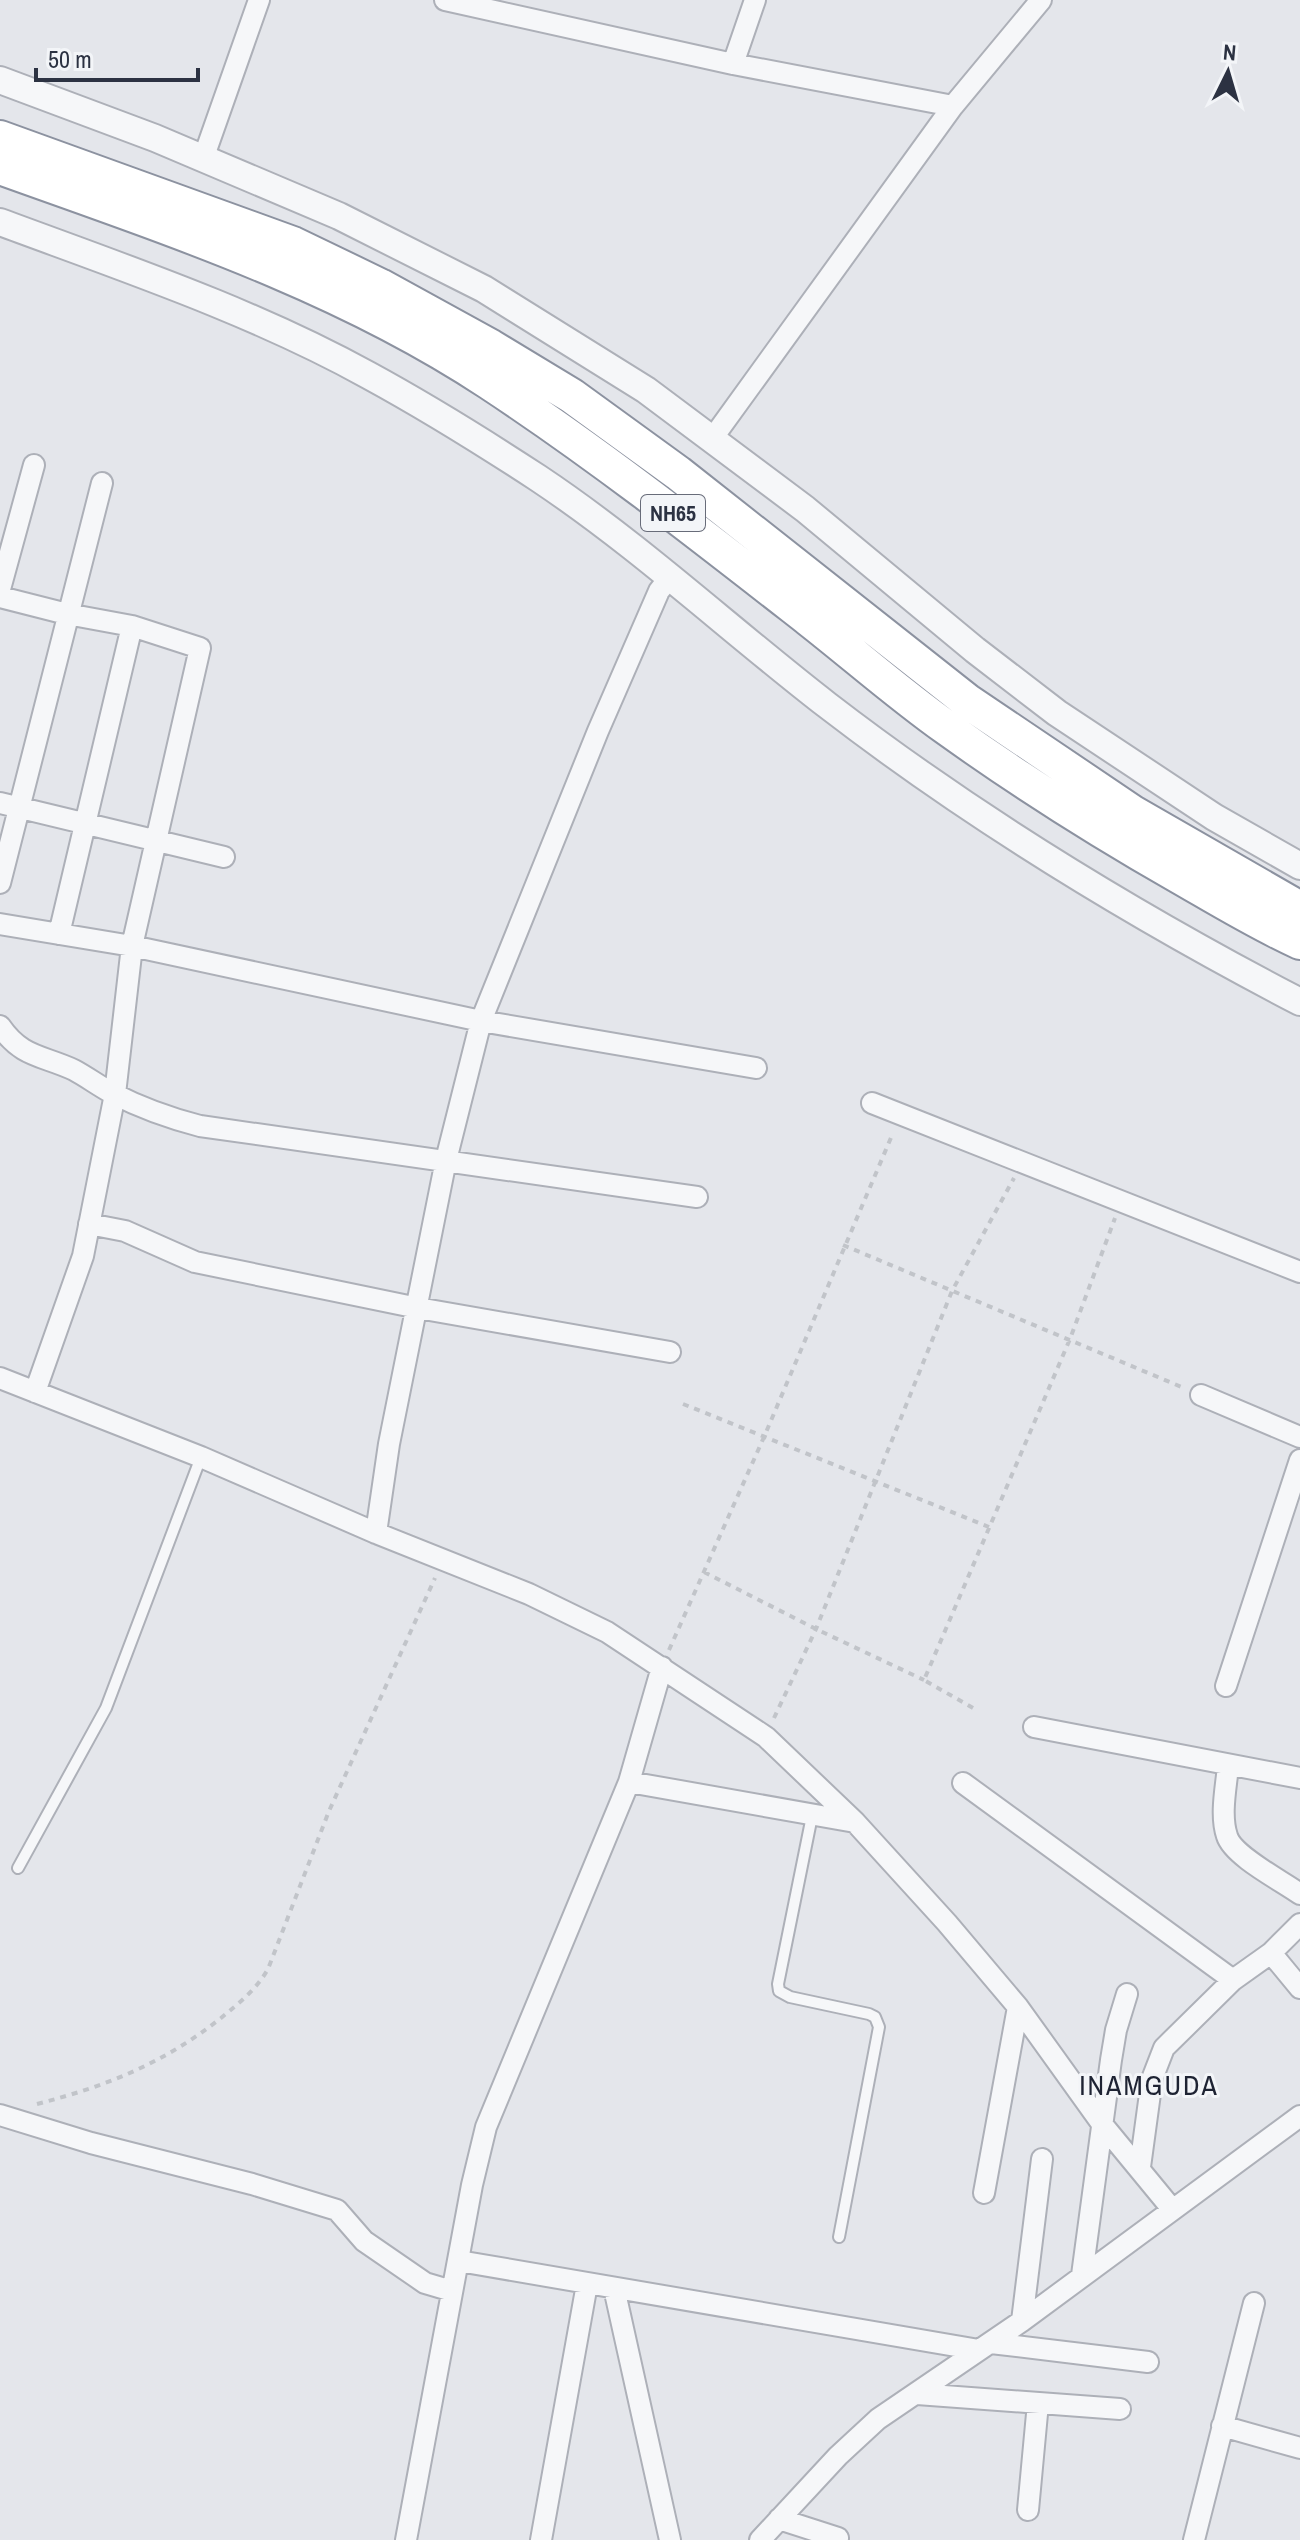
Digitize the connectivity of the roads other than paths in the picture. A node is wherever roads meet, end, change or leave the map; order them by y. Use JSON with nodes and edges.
{"nodes":[{"id":1,"x":259,"y":0,"type":"edge"},
{"id":2,"x":445,"y":0,"type":"edge"},
{"id":3,"x":755,"y":0,"type":"edge"},
{"id":4,"x":1041,"y":0,"type":"edge"},
{"id":5,"x":733,"y":64,"type":"junction"},
{"id":6,"x":0,"y":80,"type":"edge"},
{"id":7,"x":953,"y":106,"type":"junction"},
{"id":8,"x":0,"y":138,"type":"edge"},
{"id":9,"x":203,"y":159,"type":"junction"},
{"id":10,"x":0,"y":167,"type":"edge"},
{"id":11,"x":0,"y":222,"type":"edge"},
{"id":12,"x":712,"y":439,"type":"junction"},
{"id":13,"x":34,"y":465,"type":"dead end"},
{"id":14,"x":102,"y":483,"type":"dead end"},
{"id":15,"x":670,"y":577,"type":"junction"},
{"id":16,"x":0,"y":589,"type":"edge"},
{"id":17,"x":0,"y":597,"type":"edge"},
{"id":18,"x":67,"y":614,"type":"junction"},
{"id":19,"x":132,"y":626,"type":"junction"},
{"id":20,"x":10,"y":805,"type":"edge"},
{"id":21,"x":85,"y":823,"type":"junction"},
{"id":22,"x":155,"y":840,"type":"junction"},
{"id":23,"x":224,"y":857,"type":"dead end"},
{"id":24,"x":1300,"y":866,"type":"edge"},
{"id":25,"x":0,"y":883,"type":"edge"},
{"id":26,"x":1300,"y":909,"type":"edge"},
{"id":27,"x":0,"y":924,"type":"edge"},
{"id":28,"x":59,"y":934,"type":"junction"},
{"id":29,"x":1300,"y":942,"type":"edge"},
{"id":30,"x":132,"y":946,"type":"junction"},
{"id":31,"x":1300,"y":1002,"type":"edge"},
{"id":32,"x":481,"y":1021,"type":"junction"},
{"id":33,"x":0,"y":1026,"type":"edge"},
{"id":34,"x":756,"y":1068,"type":"dead end"},
{"id":35,"x":115,"y":1094,"type":"junction"},
{"id":36,"x":872,"y":1103,"type":"dead end"},
{"id":37,"x":446,"y":1160,"type":"junction"},
{"id":38,"x":697,"y":1197,"type":"dead end"},
{"id":39,"x":89,"y":1224,"type":"junction"},
{"id":40,"x":1300,"y":1272,"type":"edge"},
{"id":41,"x":418,"y":1308,"type":"junction"},
{"id":42,"x":670,"y":1352,"type":"dead end"},
{"id":43,"x":0,"y":1378,"type":"edge"},
{"id":44,"x":35,"y":1392,"type":"junction"},
{"id":45,"x":1201,"y":1395,"type":"road end"},
{"id":46,"x":1300,"y":1437,"type":"edge"},
{"id":47,"x":201,"y":1457,"type":"junction"},
{"id":48,"x":1300,"y":1460,"type":"edge"},
{"id":49,"x":376,"y":1533,"type":"junction"},
{"id":50,"x":662,"y":1667,"type":"junction"},
{"id":51,"x":1226,"y":1686,"type":"dead end"},
{"id":52,"x":1034,"y":1727,"type":"dead end"},
{"id":53,"x":1228,"y":1766,"type":"junction"},
{"id":54,"x":1300,"y":1778,"type":"edge"},
{"id":55,"x":629,"y":1782,"type":"junction"},
{"id":56,"x":963,"y":1783,"type":"dead end"},
{"id":57,"x":812,"y":1816,"type":"junction"},
{"id":58,"x":855,"y":1822,"type":"junction"},
{"id":59,"x":18,"y":1868,"type":"dead end"},
{"id":60,"x":1300,"y":1894,"type":"edge"},
{"id":61,"x":1300,"y":1924,"type":"edge"},
{"id":62,"x":1271,"y":1953,"type":"junction"},
{"id":63,"x":1233,"y":1980,"type":"junction"},
{"id":64,"x":1300,"y":1988,"type":"edge"},
{"id":65,"x":1127,"y":1994,"type":"dead end"},
{"id":66,"x":1018,"y":2007,"type":"junction"},
{"id":67,"x":0,"y":2115,"type":"edge"},
{"id":68,"x":1300,"y":2116,"type":"edge"},
{"id":69,"x":1102,"y":2124,"type":"junction"},
{"id":70,"x":1042,"y":2159,"type":"dead end"},
{"id":71,"x":1140,"y":2167,"type":"junction"},
{"id":72,"x":984,"y":2193,"type":"dead end"},
{"id":73,"x":1172,"y":2209,"type":"junction"},
{"id":74,"x":839,"y":2237,"type":"dead end"},
{"id":75,"x":459,"y":2261,"type":"junction"},
{"id":76,"x":1082,"y":2275,"type":"junction"},
{"id":77,"x":587,"y":2284,"type":"junction"},
{"id":78,"x":614,"y":2288,"type":"junction"},
{"id":79,"x":452,"y":2291,"type":"junction"},
{"id":80,"x":1254,"y":2303,"type":"dead end"},
{"id":81,"x":1022,"y":2321,"type":"junction"},
{"id":82,"x":985,"y":2347,"type":"junction"},
{"id":83,"x":1148,"y":2362,"type":"dead end"},
{"id":84,"x":917,"y":2394,"type":"junction"},
{"id":85,"x":1038,"y":2403,"type":"junction"},
{"id":86,"x":1120,"y":2409,"type":"dead end"},
{"id":87,"x":1222,"y":2426,"type":"junction"},
{"id":88,"x":1300,"y":2448,"type":"edge"},
{"id":89,"x":1028,"y":2510,"type":"dead end"},
{"id":90,"x":779,"y":2519,"type":"junction"},
{"id":91,"x":838,"y":2538,"type":"edge"},
{"id":92,"x":406,"y":2540,"type":"edge"},
{"id":93,"x":541,"y":2540,"type":"edge"},
{"id":94,"x":670,"y":2540,"type":"edge"},
{"id":95,"x":760,"y":2540,"type":"edge"},
{"id":96,"x":1194,"y":2540,"type":"edge"}],
"edges":[{"from":1,"to":9,"type":"street"},
{"from":2,"to":5,"type":"street"},
{"from":3,"to":5,"type":"street"},
{"from":4,"to":7,"type":"street"},
{"from":5,"to":7,"type":"street"},
{"from":6,"to":9,"type":"street"},
{"from":7,"to":12,"type":"street"},
{"from":8,"to":26,"type":"highway","number":"NH65"},
{"from":9,"to":12,"type":"street"},
{"from":10,"to":29,"type":"highway","number":"NH65"},
{"from":11,"to":15,"type":"street"},
{"from":12,"to":24,"type":"street"},
{"from":13,"to":16,"type":"street"},
{"from":14,"to":18,"type":"street"},
{"from":15,"to":31,"type":"street"},
{"from":15,"to":32,"type":"street"},
{"from":17,"to":18,"type":"street"},
{"from":18,"to":19,"type":"street"},
{"from":18,"to":20,"type":"street"},
{"from":19,"to":21,"type":"street"},
{"from":19,"to":22,"type":"street"},
{"from":20,"to":21,"type":"street"},
{"from":20,"to":25,"type":"street"},
{"from":21,"to":22,"type":"street"},
{"from":21,"to":28,"type":"street"},
{"from":22,"to":23,"type":"street"},
{"from":22,"to":30,"type":"street"},
{"from":27,"to":28,"type":"street"},
{"from":28,"to":30,"type":"street"},
{"from":30,"to":32,"type":"street"},
{"from":30,"to":35,"type":"street"},
{"from":32,"to":34,"type":"street"},
{"from":32,"to":37,"type":"street"},
{"from":33,"to":35,"type":"street"},
{"from":35,"to":37,"type":"street"},
{"from":35,"to":39,"type":"street"},
{"from":36,"to":40,"type":"street"},
{"from":37,"to":38,"type":"street"},
{"from":37,"to":41,"type":"street"},
{"from":39,"to":41,"type":"street"},
{"from":39,"to":44,"type":"street"},
{"from":41,"to":42,"type":"street"},
{"from":41,"to":49,"type":"street"},
{"from":43,"to":44,"type":"street"},
{"from":44,"to":47,"type":"street"},
{"from":45,"to":46,"type":"street"},
{"from":47,"to":49,"type":"street"},
{"from":47,"to":59,"type":"lane"},
{"from":48,"to":51,"type":"street"},
{"from":49,"to":50,"type":"street"},
{"from":50,"to":55,"type":"street"},
{"from":50,"to":58,"type":"street"},
{"from":52,"to":53,"type":"street"},
{"from":53,"to":54,"type":"street"},
{"from":53,"to":60,"type":"street"},
{"from":55,"to":57,"type":"street"},
{"from":55,"to":75,"type":"street"},
{"from":56,"to":63,"type":"street"},
{"from":57,"to":58,"type":"street"},
{"from":57,"to":74,"type":"lane"},
{"from":58,"to":66,"type":"street"},
{"from":61,"to":62,"type":"street"},
{"from":62,"to":63,"type":"street"},
{"from":62,"to":64,"type":"street"},
{"from":63,"to":71,"type":"street"},
{"from":65,"to":69,"type":"street"},
{"from":66,"to":69,"type":"street"},
{"from":66,"to":72,"type":"street"},
{"from":67,"to":79,"type":"street"},
{"from":68,"to":73,"type":"street"},
{"from":69,"to":71,"type":"street"},
{"from":69,"to":76,"type":"street"},
{"from":70,"to":81,"type":"street"},
{"from":71,"to":73,"type":"street"},
{"from":73,"to":76,"type":"street"},
{"from":75,"to":77,"type":"street"},
{"from":75,"to":79,"type":"street"},
{"from":76,"to":81,"type":"street"},
{"from":77,"to":78,"type":"street"},
{"from":77,"to":93,"type":"street"},
{"from":78,"to":82,"type":"street"},
{"from":78,"to":94,"type":"street"},
{"from":79,"to":92,"type":"street"},
{"from":80,"to":87,"type":"street"},
{"from":81,"to":82,"type":"street"},
{"from":82,"to":83,"type":"street"},
{"from":82,"to":84,"type":"street"},
{"from":84,"to":85,"type":"street"},
{"from":84,"to":90,"type":"street"},
{"from":85,"to":86,"type":"street"},
{"from":85,"to":89,"type":"street"},
{"from":87,"to":88,"type":"street"},
{"from":87,"to":96,"type":"street"},
{"from":90,"to":91,"type":"street"},
{"from":90,"to":95,"type":"street"}]}
